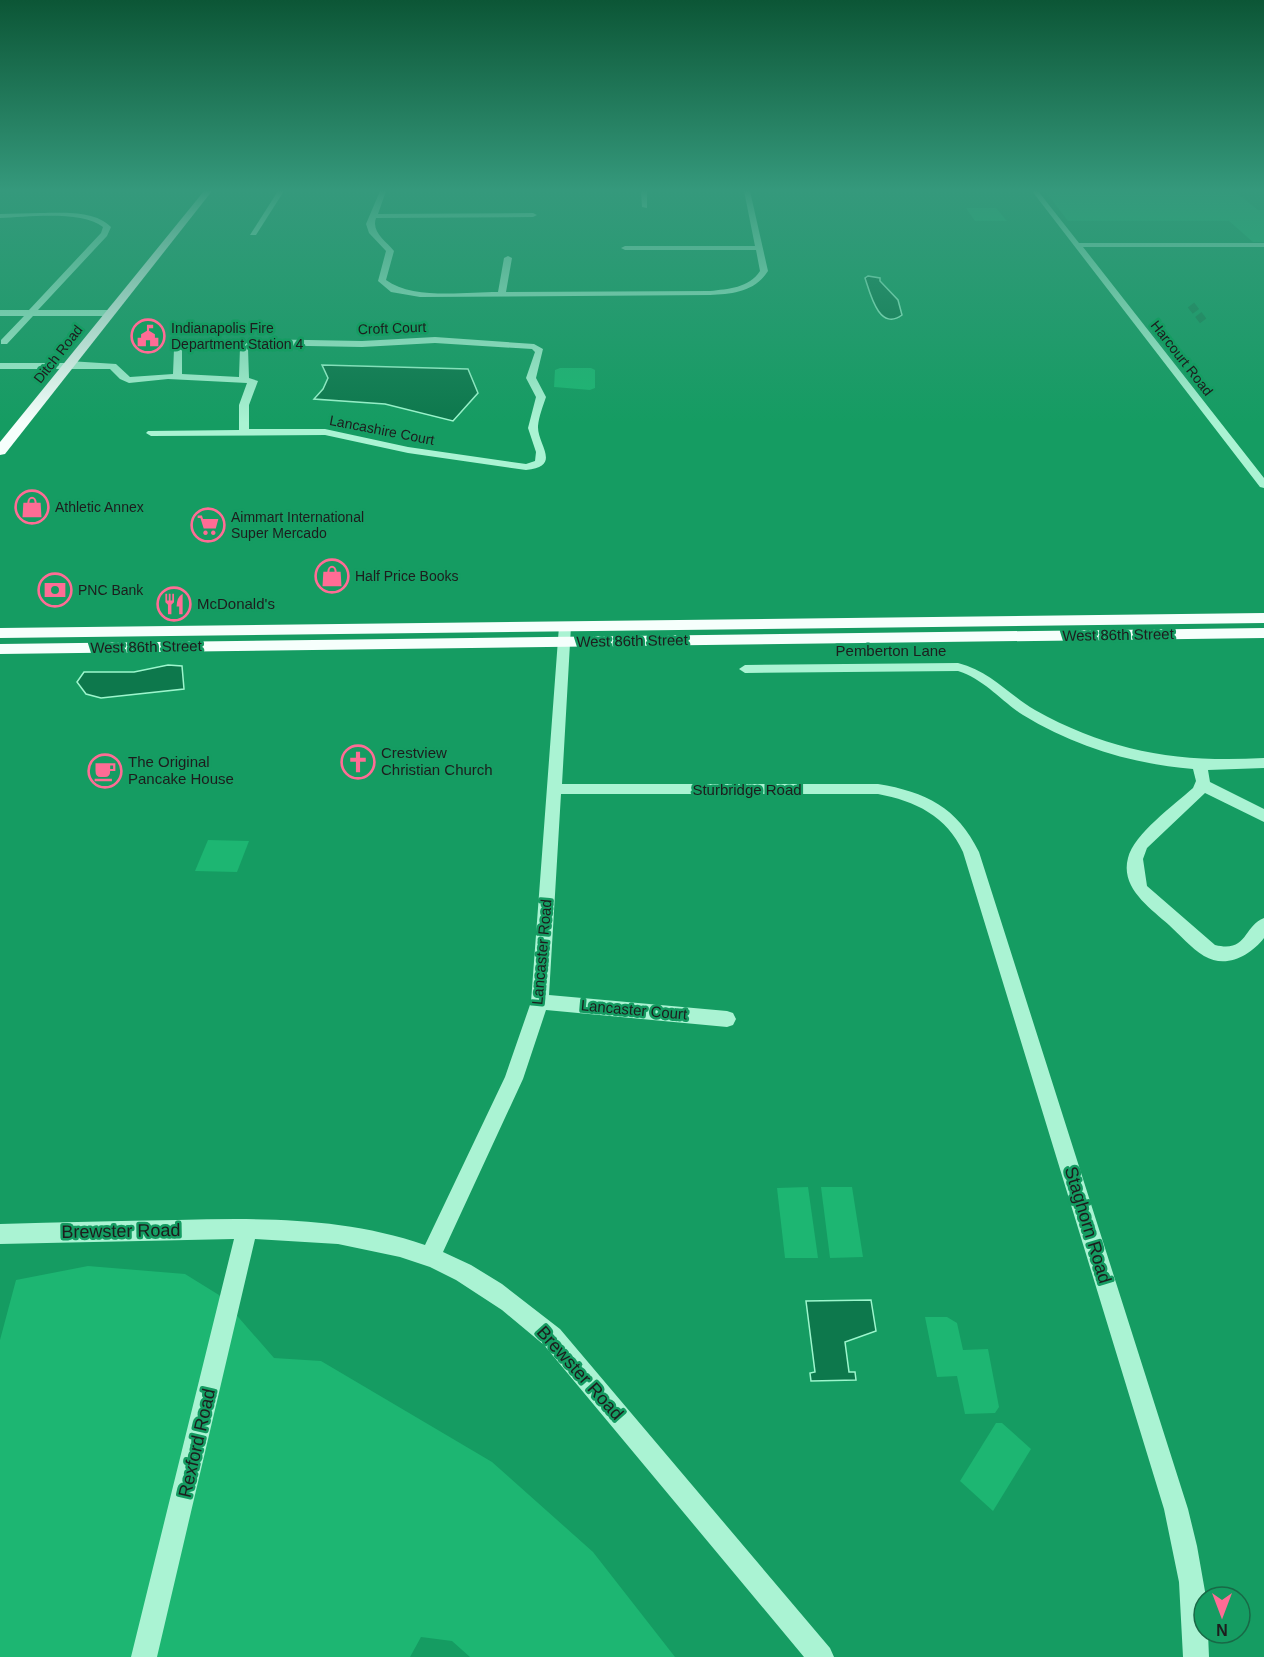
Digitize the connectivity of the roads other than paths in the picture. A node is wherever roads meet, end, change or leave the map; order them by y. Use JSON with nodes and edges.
{"nodes":[{"id":1,"x":72,"y":268,"type":"edge"},
{"id":2,"x":146,"y":268,"type":"edge"},
{"id":3,"x":386,"y":268,"type":"edge"},
{"id":4,"x":506,"y":268,"type":"edge"},
{"id":5,"x":764,"y":268,"type":"edge"},
{"id":6,"x":1096,"y":268,"type":"edge"},
{"id":7,"x":502,"y":294,"type":"junction"},
{"id":8,"x":0,"y":313,"type":"edge"},
{"id":9,"x":31,"y":313,"type":"junction"},
{"id":10,"x":110,"y":313,"type":"junction"},
{"id":11,"x":4,"y":342,"type":"dead end"},
{"id":12,"x":178,"y":349,"type":"dead end"},
{"id":13,"x":0,"y":366,"type":"edge"},
{"id":14,"x":67,"y":366,"type":"junction"},
{"id":15,"x":177,"y":378,"type":"junction"},
{"id":16,"x":249,"y":381,"type":"junction"},
{"id":17,"x":244,"y":430,"type":"junction"},
{"id":18,"x":151,"y":433,"type":"dead end"},
{"id":19,"x":0,"y":451,"type":"edge"},
{"id":20,"x":535,"y":466,"type":"joint"},
{"id":21,"x":1264,"y":485,"type":"edge"},
{"id":22,"x":1264,"y":618,"type":"edge"},
{"id":23,"x":0,"y":633,"type":"edge"},
{"id":24,"x":1264,"y":633,"type":"edge"},
{"id":25,"x":564,"y":634,"type":"junction"},
{"id":26,"x":0,"y":649,"type":"edge"},
{"id":27,"x":745,"y":669,"type":"dead end"},
{"id":28,"x":1264,"y":763,"type":"edge"},
{"id":29,"x":1200,"y":766,"type":"junction"},
{"id":30,"x":1202,"y":785,"type":"junction"},
{"id":31,"x":554,"y":789,"type":"junction"},
{"id":32,"x":936,"y":808,"type":"joint"},
{"id":33,"x":1264,"y":816,"type":"edge"},
{"id":34,"x":1264,"y":925,"type":"edge"},
{"id":35,"x":540,"y":1002,"type":"junction"},
{"id":36,"x":727,"y":1019,"type":"dead end"},
{"id":37,"x":247,"y":1228,"type":"junction"},
{"id":38,"x":0,"y":1234,"type":"edge"},
{"id":39,"x":430,"y":1256,"type":"junction"},
{"id":40,"x":144,"y":1657,"type":"edge"},
{"id":41,"x":821,"y":1657,"type":"edge"},
{"id":42,"x":1196,"y":1657,"type":"edge"}],
"edges":[{"from":1,"to":9,"type":"street"},
{"from":2,"to":10,"type":"main road","name":"Ditch Road"},
{"from":3,"to":7,"type":"street"},
{"from":4,"to":7,"type":"street"},
{"from":5,"to":7,"type":"street"},
{"from":6,"to":21,"type":"street","name":"Harcourt Road"},
{"from":8,"to":9,"type":"street"},
{"from":9,"to":10,"type":"street"},
{"from":9,"to":11,"type":"street"},
{"from":10,"to":14,"type":"main road","name":"Ditch Road"},
{"from":12,"to":15,"type":"street"},
{"from":13,"to":14,"type":"street"},
{"from":14,"to":15,"type":"street"},
{"from":14,"to":19,"type":"main road","name":"Ditch Road"},
{"from":15,"to":16,"type":"street"},
{"from":16,"to":17,"type":"street"},
{"from":16,"to":20,"type":"street","name":"Croft Court"},
{"from":17,"to":18,"type":"street","name":"Lancashire Court"},
{"from":17,"to":20,"type":"street","name":"Lancashire Court"},
{"from":22,"to":25,"type":"main road","name":"West 86th Street"},
{"from":23,"to":25,"type":"main road","name":"West 86th Street"},
{"from":24,"to":25,"type":"main road","name":"West 86th Street"},
{"from":25,"to":26,"type":"main road","name":"West 86th Street"},
{"from":25,"to":31,"type":"street","name":"Lancaster Road"},
{"from":27,"to":29,"type":"street","name":"Pemberton Lane"},
{"from":28,"to":29,"type":"street","name":"Pemberton Lane"},
{"from":29,"to":30,"type":"street"},
{"from":30,"to":33,"type":"street"},
{"from":30,"to":34,"type":"street"},
{"from":31,"to":32,"type":"street","name":"Sturbridge Road"},
{"from":31,"to":35,"type":"street","name":"Lancaster Road"},
{"from":32,"to":42,"type":"street","name":"Staghorn Road"},
{"from":35,"to":36,"type":"street","name":"Lancaster Court"},
{"from":35,"to":39,"type":"street","name":"Lancaster Road"},
{"from":37,"to":38,"type":"street","name":"Brewster Road"},
{"from":37,"to":39,"type":"street","name":"Brewster Road"},
{"from":37,"to":40,"type":"street","name":"Rexford Road"},
{"from":39,"to":41,"type":"street","name":"Brewster Road"}]}
